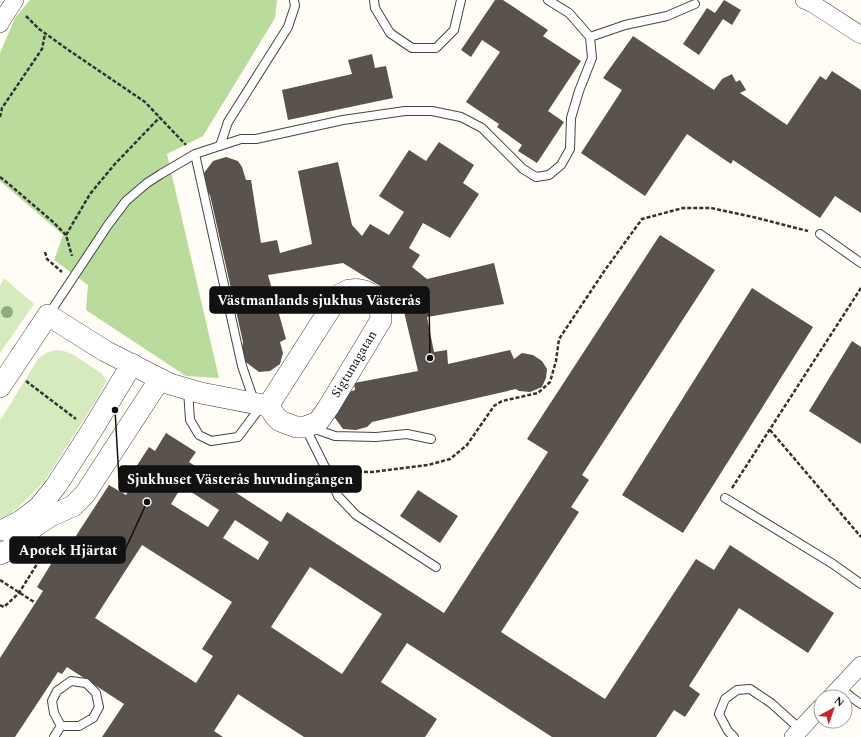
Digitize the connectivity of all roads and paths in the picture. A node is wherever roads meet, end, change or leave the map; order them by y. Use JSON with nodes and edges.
{"nodes":[{"id":1,"x":294,"y":0,"type":"edge"},
{"id":2,"x":374,"y":0,"type":"edge"},
{"id":3,"x":461,"y":0,"type":"edge"},
{"id":4,"x":548,"y":0,"type":"edge"},
{"id":5,"x":804,"y":0,"type":"edge"},
{"id":6,"x":12,"y":1,"type":"edge"},
{"id":7,"x":695,"y":4,"type":"dead end"},
{"id":8,"x":0,"y":24,"type":"edge"},
{"id":9,"x":45,"y":34,"type":"junction"},
{"id":10,"x":861,"y":35,"type":"edge"},
{"id":11,"x":590,"y":37,"type":"junction"},
{"id":12,"x":0,"y":117,"type":"edge"},
{"id":13,"x":160,"y":117,"type":"junction"},
{"id":14,"x":220,"y":146,"type":"junction"},
{"id":15,"x":195,"y":154,"type":"junction"},
{"id":16,"x":0,"y":177,"type":"edge"},
{"id":17,"x":820,"y":234,"type":"joint"},
{"id":18,"x":66,"y":235,"type":"junction"},
{"id":19,"x":45,"y":252,"type":"dead end"},
{"id":20,"x":861,"y":263,"type":"edge"},
{"id":21,"x":79,"y":268,"type":"junction"},
{"id":22,"x":60,"y":271,"type":"dead end"},
{"id":23,"x":861,"y":288,"type":"edge"},
{"id":24,"x":48,"y":315,"type":"junction"},
{"id":25,"x":132,"y":364,"type":"junction"},
{"id":26,"x":22,"y":379,"type":"dead end"},
{"id":27,"x":160,"y":379,"type":"junction"},
{"id":28,"x":0,"y":387,"type":"edge"},
{"id":29,"x":188,"y":389,"type":"junction"},
{"id":30,"x":261,"y":405,"type":"junction"},
{"id":31,"x":77,"y":420,"type":"dead end"},
{"id":32,"x":305,"y":426,"type":"junction"},
{"id":33,"x":770,"y":430,"type":"junction"},
{"id":34,"x":431,"y":439,"type":"dead end"},
{"id":35,"x":325,"y":467,"type":"junction"},
{"id":36,"x":726,"y":498,"type":"joint"},
{"id":37,"x":0,"y":530,"type":"edge"},
{"id":38,"x":861,"y":537,"type":"edge"},
{"id":39,"x":52,"y":539,"type":"dead end"},
{"id":40,"x":0,"y":554,"type":"edge"},
{"id":41,"x":436,"y":567,"type":"dead end"},
{"id":42,"x":0,"y":580,"type":"edge"},
{"id":43,"x":861,"y":584,"type":"edge"},
{"id":44,"x":20,"y":593,"type":"junction"},
{"id":45,"x":34,"y":602,"type":"dead end"},
{"id":46,"x":0,"y":605,"type":"edge"},
{"id":47,"x":861,"y":665,"type":"edge"},
{"id":48,"x":838,"y":689,"type":"edge"},
{"id":49,"x":813,"y":715,"type":"edge"},
{"id":50,"x":61,"y":726,"type":"junction"},
{"id":51,"x":796,"y":733,"type":"edge"},
{"id":52,"x":54,"y":737,"type":"edge"},
{"id":53,"x":734,"y":737,"type":"edge"}],
"edges":[{"from":1,"to":14,"type":"lane"},
{"from":2,"to":3,"type":"lane"},
{"from":4,"to":11,"type":"lane"},
{"from":5,"to":10,"type":"street"},
{"from":6,"to":8,"type":"street"},
{"from":6,"to":9,"type":"path"},
{"from":7,"to":11,"type":"lane"},
{"from":9,"to":12,"type":"path"},
{"from":9,"to":13,"type":"path"},
{"from":11,"to":14,"type":"lane"},
{"from":13,"to":15,"type":"path"},
{"from":13,"to":18,"type":"path"},
{"from":14,"to":15,"type":"lane"},
{"from":15,"to":21,"type":"lane"},
{"from":15,"to":30,"type":"lane"},
{"from":16,"to":18,"type":"path"},
{"from":17,"to":20,"type":"lane"},
{"from":17,"to":35,"type":"path"},
{"from":18,"to":21,"type":"path"},
{"from":19,"to":22,"type":"path"},
{"from":21,"to":24,"type":"lane"},
{"from":23,"to":33,"type":"path"},
{"from":24,"to":25,"type":"street"},
{"from":24,"to":28,"type":"street"},
{"from":25,"to":27,"type":"street"},
{"from":25,"to":37,"type":"street"},
{"from":26,"to":31,"type":"path"},
{"from":27,"to":29,"type":"street"},
{"from":27,"to":40,"type":"street"},
{"from":29,"to":30,"type":"street"},
{"from":29,"to":30,"type":"lane"},
{"from":30,"to":32,"type":"street"},
{"from":30,"to":32,"type":"street","name":"Sigtunagatan"},
{"from":32,"to":34,"type":"lane"},
{"from":32,"to":35,"type":"lane"},
{"from":33,"to":36,"type":"path"},
{"from":33,"to":38,"type":"path"},
{"from":35,"to":41,"type":"lane"},
{"from":36,"to":43,"type":"lane"},
{"from":39,"to":44,"type":"path"},
{"from":42,"to":44,"type":"path"},
{"from":44,"to":45,"type":"path"},
{"from":44,"to":46,"type":"path"},
{"from":47,"to":48,"type":"street"},
{"from":49,"to":51,"type":"street"},
{"from":50,"to":50,"type":"lane"},
{"from":50,"to":52,"type":"lane"},
{"from":51,"to":53,"type":"lane"}]}
